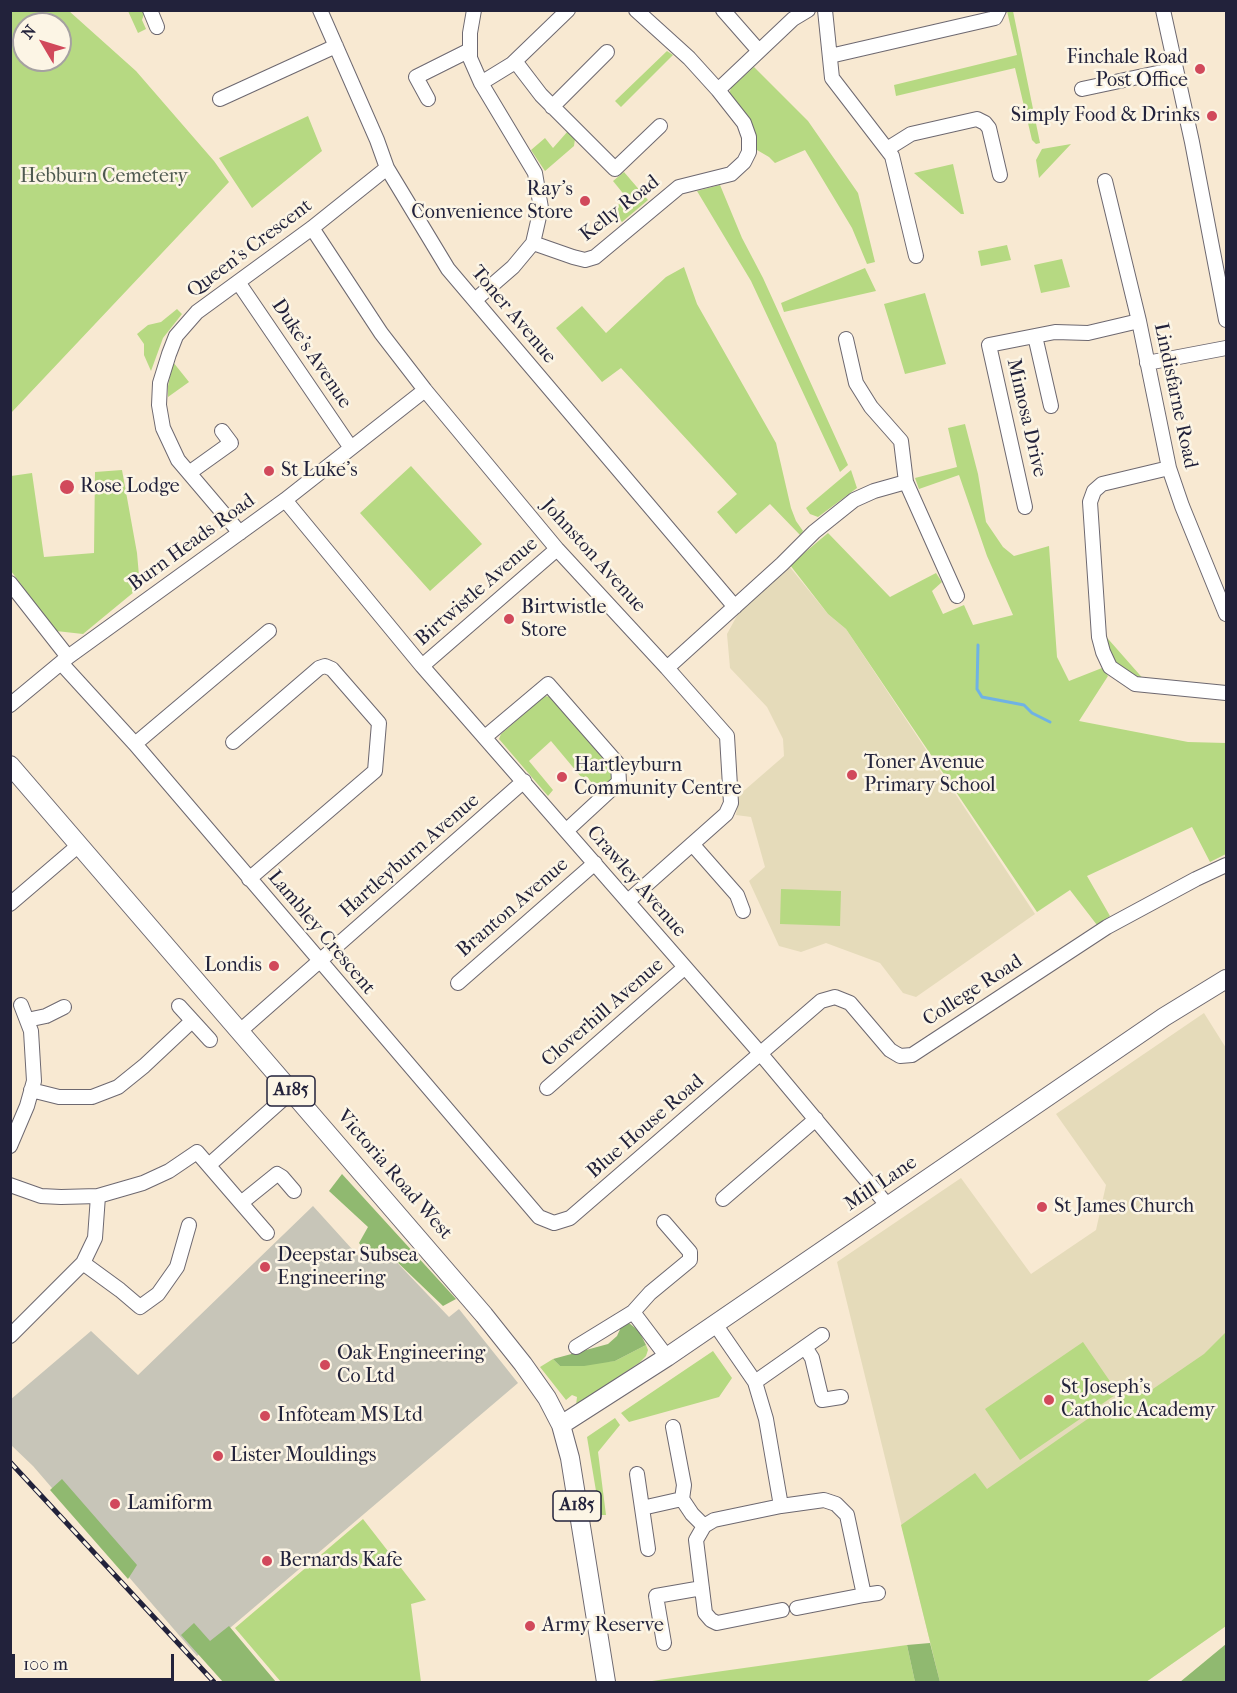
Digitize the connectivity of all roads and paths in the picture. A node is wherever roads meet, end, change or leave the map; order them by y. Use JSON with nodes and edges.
{"nodes":[{"id":1,"x":150,"y":10,"type":"edge"},
{"id":2,"x":320,"y":10,"type":"edge"},
{"id":3,"x":474,"y":10,"type":"edge"},
{"id":4,"x":568,"y":10,"type":"edge"},
{"id":5,"x":636,"y":10,"type":"edge"},
{"id":6,"x":723,"y":10,"type":"edge"},
{"id":7,"x":808,"y":10,"type":"edge"},
{"id":8,"x":825,"y":10,"type":"edge"},
{"id":9,"x":999,"y":10,"type":"edge"},
{"id":10,"x":1163,"y":10,"type":"edge"},
{"id":11,"x":157,"y":27,"type":"dead end"},
{"id":12,"x":336,"y":46,"type":"junction"},
{"id":13,"x":470,"y":51,"type":"junction"},
{"id":14,"x":759,"y":51,"type":"junction"},
{"id":15,"x":607,"y":52,"type":"dead end"},
{"id":16,"x":830,"y":56,"type":"junction"},
{"id":17,"x":515,"y":61,"type":"junction"},
{"id":18,"x":1176,"y":69,"type":"junction"},
{"id":19,"x":481,"y":83,"type":"junction"},
{"id":20,"x":1082,"y":89,"type":"dead end"},
{"id":21,"x":718,"y":90,"type":"junction"},
{"id":22,"x":220,"y":99,"type":"dead end"},
{"id":23,"x":428,"y":99,"type":"dead end"},
{"id":24,"x":552,"y":107,"type":"junction"},
{"id":25,"x":660,"y":126,"type":"dead end"},
{"id":26,"x":887,"y":149,"type":"junction"},
{"id":27,"x":387,"y":168,"type":"junction"},
{"id":28,"x":999,"y":175,"type":"dead end"},
{"id":29,"x":1105,"y":181,"type":"dead end"},
{"id":30,"x":312,"y":228,"type":"junction"},
{"id":31,"x":533,"y":243,"type":"junction"},
{"id":32,"x":916,"y":256,"type":"dead end"},
{"id":33,"x":238,"y":282,"type":"junction"},
{"id":34,"x":475,"y":300,"type":"junction"},
{"id":35,"x":1227,"y":320,"type":"edge"},
{"id":36,"x":1139,"y":321,"type":"junction"},
{"id":37,"x":1035,"y":336,"type":"junction"},
{"id":38,"x":846,"y":339,"type":"dead end"},
{"id":39,"x":1227,"y":348,"type":"edge"},
{"id":40,"x":1147,"y":363,"type":"junction"},
{"id":41,"x":425,"y":390,"type":"junction"},
{"id":42,"x":1051,"y":406,"type":"dead end"},
{"id":43,"x":222,"y":431,"type":"dead end"},
{"id":44,"x":351,"y":448,"type":"junction"},
{"id":45,"x":1169,"y":468,"type":"junction"},
{"id":46,"x":189,"y":473,"type":"junction"},
{"id":47,"x":906,"y":482,"type":"junction"},
{"id":48,"x":285,"y":500,"type":"junction"},
{"id":49,"x":1025,"y":507,"type":"dead end"},
{"id":50,"x":240,"y":533,"type":"junction"},
{"id":51,"x":557,"y":549,"type":"junction"},
{"id":52,"x":10,"y":583,"type":"edge"},
{"id":53,"x":957,"y":596,"type":"dead end"},
{"id":54,"x":735,"y":608,"type":"junction"},
{"id":55,"x":1227,"y":614,"type":"edge"},
{"id":56,"x":269,"y":631,"type":"dead end"},
{"id":57,"x":65,"y":660,"type":"junction"},
{"id":58,"x":422,"y":666,"type":"junction"},
{"id":59,"x":668,"y":668,"type":"junction"},
{"id":60,"x":1227,"y":693,"type":"edge"},
{"id":61,"x":10,"y":705,"type":"edge"},
{"id":62,"x":485,"y":737,"type":"junction"},
{"id":63,"x":233,"y":742,"type":"dead end"},
{"id":64,"x":135,"y":744,"type":"junction"},
{"id":65,"x":10,"y":765,"type":"edge"},
{"id":66,"x":524,"y":781,"type":"junction"},
{"id":67,"x":567,"y":831,"type":"junction"},
{"id":68,"x":79,"y":845,"type":"junction"},
{"id":69,"x":693,"y":845,"type":"junction"},
{"id":70,"x":595,"y":863,"type":"junction"},
{"id":71,"x":1227,"y":865,"type":"edge"},
{"id":72,"x":249,"y":879,"type":"junction"},
{"id":73,"x":628,"y":901,"type":"junction"},
{"id":74,"x":10,"y":904,"type":"edge"},
{"id":75,"x":743,"y":910,"type":"dead end"},
{"id":76,"x":319,"y":961,"type":"junction"},
{"id":77,"x":684,"y":968,"type":"junction"},
{"id":78,"x":1227,"y":979,"type":"edge"},
{"id":79,"x":458,"y":982,"type":"dead end"},
{"id":80,"x":21,"y":1005,"type":"dead end"},
{"id":81,"x":179,"y":1006,"type":"dead end"},
{"id":82,"x":64,"y":1008,"type":"dead end"},
{"id":83,"x":27,"y":1020,"type":"junction"},
{"id":84,"x":192,"y":1021,"type":"junction"},
{"id":85,"x":240,"y":1031,"type":"junction"},
{"id":86,"x":210,"y":1040,"type":"dead end"},
{"id":87,"x":760,"y":1053,"type":"junction"},
{"id":88,"x":547,"y":1088,"type":"dead end"},
{"id":89,"x":32,"y":1090,"type":"junction"},
{"id":90,"x":292,"y":1091,"type":"junction"},
{"id":91,"x":816,"y":1119,"type":"junction"},
{"id":92,"x":10,"y":1146,"type":"edge"},
{"id":93,"x":209,"y":1165,"type":"junction"},
{"id":94,"x":10,"y":1185,"type":"edge"},
{"id":95,"x":294,"y":1191,"type":"dead end"},
{"id":96,"x":99,"y":1196,"type":"junction"},
{"id":97,"x":723,"y":1199,"type":"dead end"},
{"id":98,"x":241,"y":1203,"type":"junction"},
{"id":99,"x":888,"y":1206,"type":"junction"},
{"id":100,"x":664,"y":1221,"type":"dead end"},
{"id":101,"x":554,"y":1223,"type":"joint"},
{"id":102,"x":189,"y":1224,"type":"dead end"},
{"id":103,"x":267,"y":1233,"type":"dead end"},
{"id":104,"x":83,"y":1263,"type":"junction"},
{"id":105,"x":633,"y":1312,"type":"junction"},
{"id":106,"x":715,"y":1324,"type":"junction"},
{"id":107,"x":822,"y":1335,"type":"dead end"},
{"id":108,"x":10,"y":1336,"type":"edge"},
{"id":109,"x":576,"y":1347,"type":"dead end"},
{"id":110,"x":805,"y":1347,"type":"junction"},
{"id":111,"x":667,"y":1357,"type":"junction"},
{"id":112,"x":755,"y":1382,"type":"junction"},
{"id":113,"x":841,"y":1397,"type":"dead end"},
{"id":114,"x":561,"y":1425,"type":"junction"},
{"id":115,"x":673,"y":1427,"type":"dead end"},
{"id":116,"x":637,"y":1474,"type":"dead end"},
{"id":117,"x":682,"y":1499,"type":"junction"},
{"id":118,"x":781,"y":1506,"type":"junction"},
{"id":119,"x":642,"y":1508,"type":"junction"},
{"id":120,"x":704,"y":1526,"type":"junction"},
{"id":121,"x":648,"y":1549,"type":"dead end"},
{"id":122,"x":702,"y":1588,"type":"junction"},
{"id":123,"x":878,"y":1593,"type":"dead end"},
{"id":124,"x":864,"y":1595,"type":"junction"},
{"id":125,"x":797,"y":1608,"type":"dead end"},
{"id":126,"x":782,"y":1610,"type":"dead end"},
{"id":127,"x":664,"y":1643,"type":"dead end"},
{"id":128,"x":606,"y":1683,"type":"edge"}],
"edges":[{"from":1,"to":11,"type":"street"},
{"from":2,"to":12,"type":"street","name":"Toner Avenue"},
{"from":3,"to":13,"type":"street"},
{"from":4,"to":17,"type":"street"},
{"from":5,"to":21,"type":"street","name":"Kelly Road"},
{"from":6,"to":14,"type":"street"},
{"from":7,"to":14,"type":"street"},
{"from":8,"to":16,"type":"street"},
{"from":9,"to":16,"type":"street"},
{"from":10,"to":18,"type":"street"},
{"from":12,"to":22,"type":"street"},
{"from":12,"to":27,"type":"street","name":"Toner Avenue"},
{"from":13,"to":19,"type":"street"},
{"from":13,"to":23,"type":"street"},
{"from":14,"to":21,"type":"street"},
{"from":15,"to":24,"type":"street"},
{"from":16,"to":26,"type":"street"},
{"from":17,"to":19,"type":"street"},
{"from":17,"to":24,"type":"street"},
{"from":18,"to":20,"type":"street"},
{"from":18,"to":35,"type":"street"},
{"from":19,"to":31,"type":"street"},
{"from":21,"to":31,"type":"street","name":"Kelly Road"},
{"from":24,"to":25,"type":"street"},
{"from":26,"to":28,"type":"street"},
{"from":26,"to":32,"type":"street"},
{"from":27,"to":30,"type":"street","name":"Queen's Crescent"},
{"from":27,"to":34,"type":"street","name":"Toner Avenue"},
{"from":29,"to":36,"type":"street","name":"Lindisfarne Road"},
{"from":30,"to":33,"type":"street","name":"Queen's Crescent"},
{"from":30,"to":41,"type":"street","name":"Johnston Avenue"},
{"from":31,"to":34,"type":"street"},
{"from":33,"to":44,"type":"street","name":"Duke's Avenue"},
{"from":33,"to":46,"type":"street","name":"Queen's Crescent"},
{"from":34,"to":54,"type":"street","name":"Toner Avenue"},
{"from":36,"to":37,"type":"street","name":"Mimosa Drive"},
{"from":36,"to":40,"type":"street","name":"Lindisfarne Road"},
{"from":37,"to":42,"type":"street"},
{"from":37,"to":49,"type":"street","name":"Mimosa Drive"},
{"from":38,"to":47,"type":"street"},
{"from":39,"to":40,"type":"street"},
{"from":40,"to":45,"type":"street","name":"Lindisfarne Road"},
{"from":41,"to":44,"type":"street","name":"Burn Heads Road"},
{"from":41,"to":51,"type":"street","name":"Johnston Avenue"},
{"from":43,"to":46,"type":"street"},
{"from":44,"to":48,"type":"street","name":"Burn Heads Road"},
{"from":45,"to":55,"type":"street","name":"Lindisfarne Road"},
{"from":45,"to":60,"type":"street"},
{"from":46,"to":50,"type":"street","name":"Queen's Crescent"},
{"from":47,"to":53,"type":"street"},
{"from":47,"to":54,"type":"street"},
{"from":48,"to":50,"type":"street","name":"Burn Heads Road"},
{"from":48,"to":58,"type":"street","name":"Crawley Avenue"},
{"from":50,"to":57,"type":"street","name":"Burn Heads Road"},
{"from":51,"to":58,"type":"street","name":"Birtwistle Avenue"},
{"from":51,"to":59,"type":"street","name":"Johnston Avenue"},
{"from":52,"to":57,"type":"street","name":"Lambley Crescent"},
{"from":54,"to":59,"type":"street"},
{"from":56,"to":64,"type":"street"},
{"from":57,"to":61,"type":"street","name":"Burn Heads Road"},
{"from":57,"to":64,"type":"street","name":"Lambley Crescent"},
{"from":58,"to":62,"type":"street","name":"Crawley Avenue"},
{"from":59,"to":69,"type":"street","name":"Johnston Avenue"},
{"from":62,"to":66,"type":"street","name":"Crawley Avenue"},
{"from":62,"to":67,"type":"street"},
{"from":63,"to":72,"type":"street"},
{"from":64,"to":72,"type":"street","name":"Lambley Crescent"},
{"from":65,"to":68,"type":"main road","name":"Victoria Road West","number":"A185"},
{"from":66,"to":67,"type":"street","name":"Crawley Avenue"},
{"from":66,"to":76,"type":"street","name":"Hartleyburn Avenue"},
{"from":67,"to":70,"type":"street","name":"Crawley Avenue"},
{"from":68,"to":74,"type":"street"},
{"from":68,"to":85,"type":"main road","name":"Victoria Road West","number":"A185"},
{"from":69,"to":73,"type":"street","name":"Johnston Avenue"},
{"from":69,"to":75,"type":"street"},
{"from":70,"to":73,"type":"street","name":"Crawley Avenue"},
{"from":70,"to":79,"type":"street","name":"Branton Avenue"},
{"from":71,"to":87,"type":"street","name":"College Road"},
{"from":72,"to":76,"type":"street","name":"Lambley Crescent"},
{"from":73,"to":77,"type":"street","name":"Crawley Avenue"},
{"from":76,"to":85,"type":"street","name":"Hartleyburn Avenue"},
{"from":76,"to":101,"type":"street","name":"Lambley Crescent"},
{"from":77,"to":87,"type":"street","name":"Crawley Avenue"},
{"from":77,"to":88,"type":"street","name":"Cloverhill Avenue"},
{"from":78,"to":99,"type":"main road","name":"Mill Lane"},
{"from":80,"to":83,"type":"street"},
{"from":81,"to":84,"type":"street"},
{"from":82,"to":83,"type":"street"},
{"from":83,"to":89,"type":"street"},
{"from":84,"to":86,"type":"street"},
{"from":84,"to":89,"type":"street"},
{"from":85,"to":90,"type":"main road","name":"Victoria Road West","number":"A185"},
{"from":87,"to":91,"type":"street","name":"Crawley Avenue"},
{"from":87,"to":101,"type":"street","name":"Blue House Road"},
{"from":89,"to":92,"type":"street"},
{"from":90,"to":93,"type":"street"},
{"from":90,"to":114,"type":"main road","name":"Victoria Road West","number":"A185"},
{"from":91,"to":97,"type":"street"},
{"from":91,"to":99,"type":"street","name":"Crawley Avenue"},
{"from":93,"to":96,"type":"street"},
{"from":93,"to":98,"type":"street"},
{"from":94,"to":96,"type":"street"},
{"from":95,"to":98,"type":"street"},
{"from":96,"to":104,"type":"street"},
{"from":98,"to":103,"type":"street"},
{"from":99,"to":106,"type":"main road","name":"Mill Lane"},
{"from":100,"to":105,"type":"street"},
{"from":102,"to":104,"type":"street"},
{"from":104,"to":108,"type":"street"},
{"from":105,"to":109,"type":"street"},
{"from":105,"to":111,"type":"street"},
{"from":106,"to":111,"type":"main road","name":"Mill Lane"},
{"from":106,"to":112,"type":"street"},
{"from":107,"to":110,"type":"street"},
{"from":110,"to":112,"type":"street"},
{"from":110,"to":113,"type":"street"},
{"from":111,"to":114,"type":"main road","name":"Mill Lane"},
{"from":112,"to":118,"type":"street"},
{"from":114,"to":128,"type":"main road","name":"Victoria Road West","number":"A185"},
{"from":115,"to":117,"type":"street"},
{"from":116,"to":119,"type":"street"},
{"from":117,"to":119,"type":"street"},
{"from":117,"to":120,"type":"street"},
{"from":118,"to":120,"type":"street"},
{"from":118,"to":124,"type":"street"},
{"from":119,"to":121,"type":"street"},
{"from":120,"to":122,"type":"street"},
{"from":122,"to":126,"type":"street"},
{"from":122,"to":127,"type":"street"},
{"from":123,"to":124,"type":"street"},
{"from":124,"to":125,"type":"street"}]}
